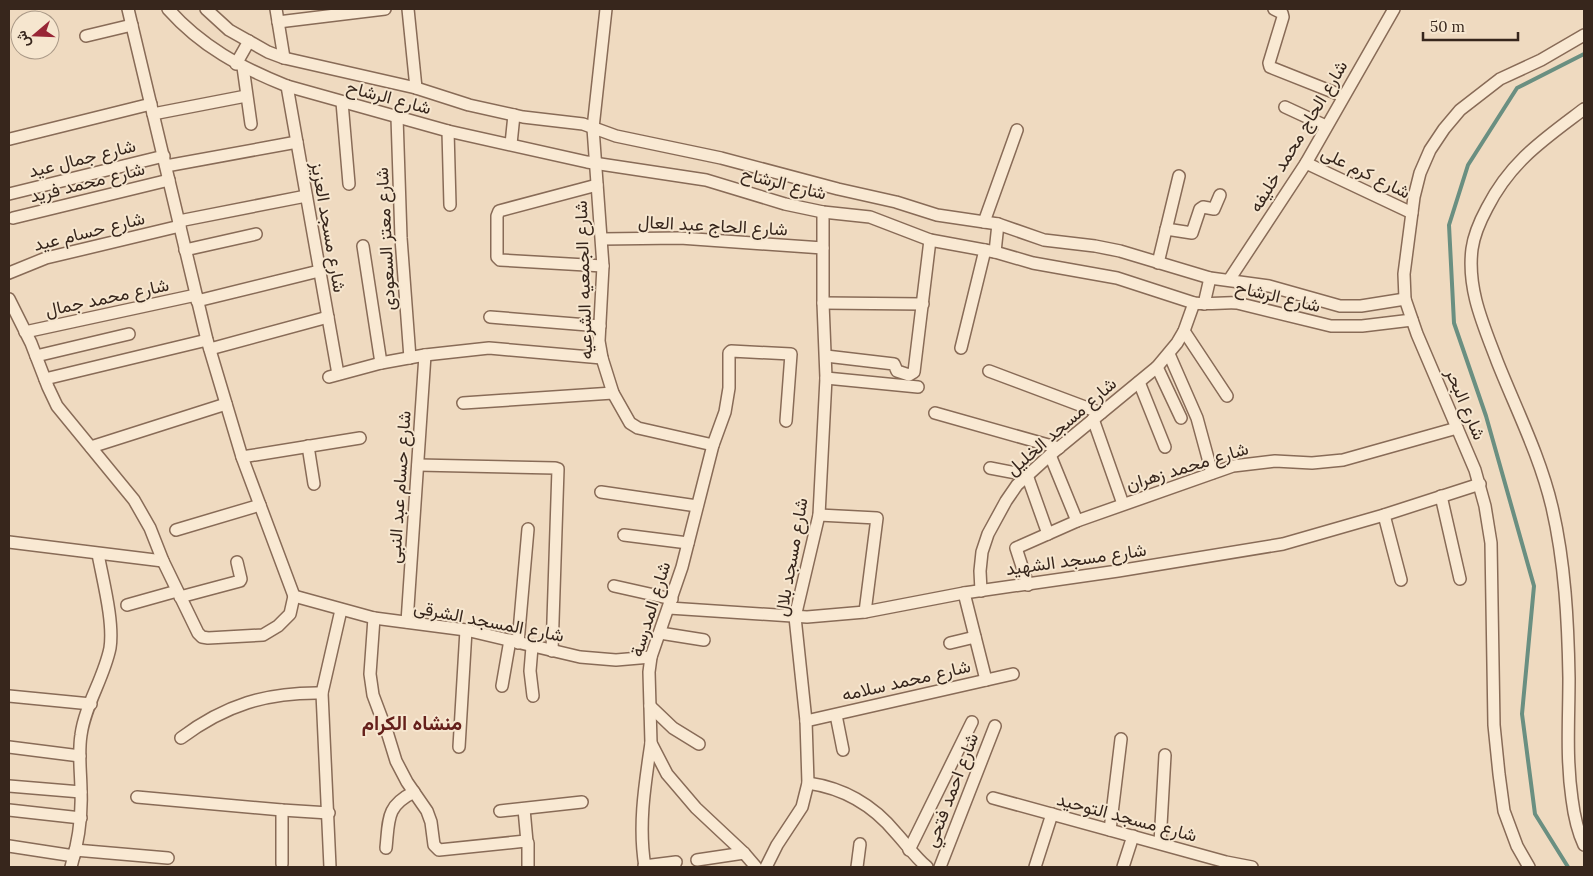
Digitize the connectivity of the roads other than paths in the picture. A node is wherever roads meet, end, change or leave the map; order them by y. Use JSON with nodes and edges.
{"nodes":[{"id":1,"x":128,"y":9,"type":"edge"},
{"id":2,"x":168,"y":9,"type":"edge"},
{"id":3,"x":206,"y":9,"type":"edge"},
{"id":4,"x":276,"y":9,"type":"edge"},
{"id":5,"x":385,"y":9,"type":"edge"},
{"id":6,"x":408,"y":9,"type":"edge"},
{"id":7,"x":606,"y":9,"type":"edge"},
{"id":8,"x":1274,"y":9,"type":"edge"},
{"id":9,"x":1394,"y":9,"type":"edge"},
{"id":10,"x":278,"y":22,"type":"junction"},
{"id":11,"x":132,"y":25,"type":"junction"},
{"id":12,"x":1584,"y":35,"type":"edge"},
{"id":13,"x":86,"y":36,"type":"dead end"},
{"id":14,"x":247,"y":44,"type":"junction"},
{"id":15,"x":284,"y":58,"type":"junction"},
{"id":16,"x":239,"y":63,"type":"junction"},
{"id":17,"x":287,"y":86,"type":"junction"},
{"id":18,"x":416,"y":88,"type":"junction"},
{"id":19,"x":246,"y":96,"type":"junction"},
{"id":20,"x":1343,"y":96,"type":"junction"},
{"id":21,"x":342,"y":102,"type":"junction"},
{"id":22,"x":1285,"y":107,"type":"dead end"},
{"id":23,"x":152,"y":109,"type":"junction"},
{"id":24,"x":1584,"y":109,"type":"edge"},
{"id":25,"x":397,"y":117,"type":"junction"},
{"id":26,"x":513,"y":119,"type":"junction"},
{"id":27,"x":251,"y":124,"type":"dead end"},
{"id":28,"x":1326,"y":126,"type":"junction"},
{"id":29,"x":1017,"y":130,"type":"dead end"},
{"id":30,"x":448,"y":131,"type":"junction"},
{"id":31,"x":593,"y":132,"type":"junction"},
{"id":32,"x":10,"y":139,"type":"edge"},
{"id":33,"x":511,"y":140,"type":"junction"},
{"id":34,"x":296,"y":142,"type":"junction"},
{"id":35,"x":595,"y":159,"type":"junction"},
{"id":36,"x":165,"y":161,"type":"junction"},
{"id":37,"x":1306,"y":162,"type":"junction"},
{"id":38,"x":1179,"y":176,"type":"dead end"},
{"id":39,"x":169,"y":180,"type":"junction"},
{"id":40,"x":349,"y":184,"type":"dead end"},
{"id":41,"x":597,"y":185,"type":"junction"},
{"id":42,"x":9,"y":194,"type":"edge"},
{"id":43,"x":1220,"y":195,"type":"dead end"},
{"id":44,"x":306,"y":196,"type":"junction"},
{"id":45,"x":450,"y":205,"type":"dead end"},
{"id":46,"x":823,"y":212,"type":"junction"},
{"id":47,"x":1412,"y":213,"type":"junction"},
{"id":48,"x":13,"y":218,"type":"dead end"},
{"id":49,"x":984,"y":222,"type":"junction"},
{"id":50,"x":179,"y":224,"type":"junction"},
{"id":51,"x":997,"y":227,"type":"junction"},
{"id":52,"x":1166,"y":229,"type":"junction"},
{"id":53,"x":256,"y":234,"type":"dead end"},
{"id":54,"x":602,"y":239,"type":"junction"},
{"id":55,"x":930,"y":240,"type":"junction"},
{"id":56,"x":362,"y":246,"type":"dead end"},
{"id":57,"x":823,"y":248,"type":"junction"},
{"id":58,"x":991,"y":249,"type":"junction"},
{"id":59,"x":185,"y":250,"type":"junction"},
{"id":60,"x":1158,"y":263,"type":"junction"},
{"id":61,"x":603,"y":266,"type":"junction"},
{"id":62,"x":319,"y":270,"type":"junction"},
{"id":63,"x":9,"y":273,"type":"edge"},
{"id":64,"x":1229,"y":280,"type":"junction"},
{"id":65,"x":1209,"y":282,"type":"junction"},
{"id":66,"x":196,"y":298,"type":"junction"},
{"id":67,"x":9,"y":299,"type":"edge"},
{"id":68,"x":1405,"y":299,"type":"junction"},
{"id":69,"x":1201,"y":302,"type":"junction"},
{"id":70,"x":823,"y":303,"type":"junction"},
{"id":71,"x":923,"y":304,"type":"junction"},
{"id":72,"x":1362,"y":316,"type":"junction"},
{"id":73,"x":328,"y":317,"type":"junction"},
{"id":74,"x":490,"y":317,"type":"dead end"},
{"id":75,"x":1412,"y":320,"type":"junction"},
{"id":76,"x":600,"y":326,"type":"junction"},
{"id":77,"x":1184,"y":331,"type":"junction"},
{"id":78,"x":25,"y":332,"type":"junction"},
{"id":79,"x":129,"y":334,"type":"dead end"},
{"id":80,"x":208,"y":344,"type":"junction"},
{"id":81,"x":961,"y":348,"type":"dead end"},
{"id":82,"x":1169,"y":354,"type":"junction"},
{"id":83,"x":425,"y":355,"type":"junction"},
{"id":84,"x":36,"y":356,"type":"junction"},
{"id":85,"x":826,"y":356,"type":"junction"},
{"id":86,"x":410,"y":358,"type":"junction"},
{"id":87,"x":602,"y":358,"type":"junction"},
{"id":88,"x":381,"y":363,"type":"junction"},
{"id":89,"x":1157,"y":367,"type":"junction"},
{"id":90,"x":989,"y":371,"type":"dead end"},
{"id":91,"x":826,"y":378,"type":"junction"},
{"id":92,"x":45,"y":379,"type":"junction"},
{"id":93,"x":1139,"y":382,"type":"junction"},
{"id":94,"x":918,"y":387,"type":"dead end"},
{"id":95,"x":613,"y":393,"type":"junction"},
{"id":96,"x":1227,"y":396,"type":"dead end"},
{"id":97,"x":463,"y":402,"type":"dead end"},
{"id":98,"x":226,"y":404,"type":"junction"},
{"id":99,"x":935,"y":413,"type":"dead end"},
{"id":100,"x":1097,"y":416,"type":"junction"},
{"id":101,"x":1181,"y":418,"type":"dead end"},
{"id":102,"x":786,"y":421,"type":"dead end"},
{"id":103,"x":1457,"y":428,"type":"junction"},
{"id":104,"x":360,"y":438,"type":"dead end"},
{"id":105,"x":713,"y":444,"type":"junction"},
{"id":106,"x":308,"y":446,"type":"junction"},
{"id":107,"x":91,"y":447,"type":"junction"},
{"id":108,"x":1165,"y":447,"type":"dead end"},
{"id":109,"x":1054,"y":451,"type":"junction"},
{"id":110,"x":242,"y":457,"type":"junction"},
{"id":111,"x":418,"y":465,"type":"junction"},
{"id":112,"x":990,"y":468,"type":"dead end"},
{"id":113,"x":1212,"y":473,"type":"junction"},
{"id":114,"x":1027,"y":475,"type":"junction"},
{"id":115,"x":314,"y":484,"type":"dead end"},
{"id":116,"x":1480,"y":484,"type":"junction"},
{"id":117,"x":601,"y":492,"type":"dead end"},
{"id":118,"x":1441,"y":496,"type":"junction"},
{"id":119,"x":1123,"y":504,"type":"junction"},
{"id":120,"x":260,"y":505,"type":"junction"},
{"id":121,"x":698,"y":506,"type":"junction"},
{"id":122,"x":819,"y":515,"type":"junction"},
{"id":123,"x":1384,"y":515,"type":"junction"},
{"id":124,"x":1077,"y":521,"type":"junction"},
{"id":125,"x":528,"y":529,"type":"dead end"},
{"id":126,"x":176,"y":530,"type":"dead end"},
{"id":127,"x":1048,"y":534,"type":"junction"},
{"id":128,"x":624,"y":535,"type":"dead end"},
{"id":129,"x":9,"y":542,"type":"edge"},
{"id":130,"x":688,"y":542,"type":"junction"},
{"id":131,"x":98,"y":554,"type":"junction"},
{"id":132,"x":163,"y":561,"type":"junction"},
{"id":133,"x":237,"y":562,"type":"dead end"},
{"id":134,"x":1460,"y":579,"type":"dead end"},
{"id":135,"x":1400,"y":580,"type":"dead end"},
{"id":136,"x":1028,"y":585,"type":"junction"},
{"id":137,"x":614,"y":586,"type":"dead end"},
{"id":138,"x":980,"y":591,"type":"junction"},
{"id":139,"x":964,"y":593,"type":"junction"},
{"id":140,"x":178,"y":594,"type":"junction"},
{"id":141,"x":294,"y":596,"type":"junction"},
{"id":142,"x":670,"y":604,"type":"junction"},
{"id":143,"x":127,"y":605,"type":"dead end"},
{"id":144,"x":341,"y":610,"type":"junction"},
{"id":145,"x":865,"y":612,"type":"junction"},
{"id":146,"x":795,"y":617,"type":"junction"},
{"id":147,"x":374,"y":618,"type":"junction"},
{"id":148,"x":407,"y":622,"type":"junction"},
{"id":149,"x":466,"y":630,"type":"junction"},
{"id":150,"x":660,"y":633,"type":"junction"},
{"id":151,"x":975,"y":637,"type":"junction"},
{"id":152,"x":704,"y":640,"type":"dead end"},
{"id":153,"x":514,"y":641,"type":"junction"},
{"id":154,"x":950,"y":643,"type":"dead end"},
{"id":155,"x":532,"y":647,"type":"junction"},
{"id":156,"x":552,"y":651,"type":"junction"},
{"id":157,"x":651,"y":657,"type":"junction"},
{"id":158,"x":1013,"y":674,"type":"dead end"},
{"id":159,"x":986,"y":680,"type":"junction"},
{"id":160,"x":502,"y":686,"type":"dead end"},
{"id":161,"x":322,"y":693,"type":"junction"},
{"id":162,"x":9,"y":696,"type":"edge"},
{"id":163,"x":533,"y":696,"type":"dead end"},
{"id":164,"x":91,"y":704,"type":"junction"},
{"id":165,"x":650,"y":706,"type":"junction"},
{"id":166,"x":836,"y":714,"type":"junction"},
{"id":167,"x":806,"y":721,"type":"junction"},
{"id":168,"x":972,"y":722,"type":"dead end"},
{"id":169,"x":995,"y":726,"type":"dead end"},
{"id":170,"x":181,"y":738,"type":"dead end"},
{"id":171,"x":1120,"y":739,"type":"dead end"},
{"id":172,"x":651,"y":743,"type":"junction"},
{"id":173,"x":699,"y":744,"type":"dead end"},
{"id":174,"x":9,"y":747,"type":"edge"},
{"id":175,"x":459,"y":747,"type":"dead end"},
{"id":176,"x":843,"y":750,"type":"dead end"},
{"id":177,"x":1165,"y":755,"type":"dead end"},
{"id":178,"x":80,"y":756,"type":"junction"},
{"id":179,"x":808,"y":783,"type":"junction"},
{"id":180,"x":9,"y":786,"type":"edge"},
{"id":181,"x":81,"y":792,"type":"junction"},
{"id":182,"x":414,"y":792,"type":"junction"},
{"id":183,"x":137,"y":797,"type":"dead end"},
{"id":184,"x":993,"y":798,"type":"dead end"},
{"id":185,"x":582,"y":802,"type":"dead end"},
{"id":186,"x":524,"y":809,"type":"junction"},
{"id":187,"x":9,"y":810,"type":"edge"},
{"id":188,"x":282,"y":810,"type":"junction"},
{"id":189,"x":500,"y":811,"type":"dead end"},
{"id":190,"x":329,"y":813,"type":"junction"},
{"id":191,"x":1052,"y":814,"type":"junction"},
{"id":192,"x":81,"y":818,"type":"junction"},
{"id":193,"x":1110,"y":830,"type":"junction"},
{"id":194,"x":1133,"y":836,"type":"junction"},
{"id":195,"x":527,"y":842,"type":"junction"},
{"id":196,"x":1160,"y":843,"type":"junction"},
{"id":197,"x":860,"y":844,"type":"dead end"},
{"id":198,"x":1584,"y":845,"type":"edge"},
{"id":199,"x":9,"y":846,"type":"edge"},
{"id":200,"x":386,"y":848,"type":"dead end"},
{"id":201,"x":909,"y":850,"type":"junction"},
{"id":202,"x":744,"y":853,"type":"junction"},
{"id":203,"x":73,"y":858,"type":"edge"},
{"id":204,"x":168,"y":858,"type":"dead end"},
{"id":205,"x":697,"y":860,"type":"dead end"},
{"id":206,"x":676,"y":862,"type":"dead end"},
{"id":207,"x":282,"y":864,"type":"dead end"},
{"id":208,"x":644,"y":866,"type":"edge"},
{"id":209,"x":923,"y":866,"type":"edge"},
{"id":210,"x":330,"y":867,"type":"edge"},
{"id":211,"x":528,"y":867,"type":"edge"},
{"id":212,"x":756,"y":867,"type":"edge"},
{"id":213,"x":766,"y":867,"type":"edge"},
{"id":214,"x":857,"y":867,"type":"edge"},
{"id":215,"x":940,"y":867,"type":"edge"},
{"id":216,"x":1035,"y":867,"type":"edge"},
{"id":217,"x":1123,"y":867,"type":"edge"},
{"id":218,"x":1252,"y":867,"type":"edge"},
{"id":219,"x":1529,"y":867,"type":"edge"}],
"edges":[{"from":1,"to":11,"type":"street"},
{"from":2,"to":16,"type":"street","name":"شارع الرشاح"},
{"from":3,"to":14,"type":"street","name":"شارع الرشاح"},
{"from":4,"to":10,"type":"street"},
{"from":5,"to":10,"type":"street"},
{"from":6,"to":18,"type":"street"},
{"from":7,"to":31,"type":"street","name":"شارع الجمعيه الشرعيه"},
{"from":8,"to":20,"type":"street"},
{"from":9,"to":20,"type":"street","name":"شارع الحاج محمد خليفه"},
{"from":10,"to":15,"type":"street"},
{"from":11,"to":13,"type":"street"},
{"from":11,"to":23,"type":"street"},
{"from":12,"to":47,"type":"street","name":"شارع البحر"},
{"from":14,"to":15,"type":"street","name":"شارع الرشاح"},
{"from":14,"to":16,"type":"street"},
{"from":15,"to":18,"type":"street","name":"شارع الرشاح"},
{"from":16,"to":17,"type":"street","name":"شارع الرشاح"},
{"from":16,"to":19,"type":"street"},
{"from":17,"to":21,"type":"street","name":"شارع الرشاح"},
{"from":17,"to":34,"type":"street","name":"شارع مسجد العزيز"},
{"from":18,"to":26,"type":"street","name":"شارع الرشاح"},
{"from":19,"to":23,"type":"street"},
{"from":19,"to":27,"type":"street"},
{"from":20,"to":28,"type":"street","name":"شارع الحاج محمد خليفه"},
{"from":21,"to":25,"type":"street","name":"شارع الرشاح"},
{"from":21,"to":40,"type":"street"},
{"from":22,"to":28,"type":"street"},
{"from":23,"to":32,"type":"street"},
{"from":23,"to":36,"type":"street"},
{"from":24,"to":198,"type":"street"},
{"from":25,"to":30,"type":"street","name":"شارع الرشاح"},
{"from":25,"to":86,"type":"street","name":"شارع معتز السعودى"},
{"from":26,"to":31,"type":"street","name":"شارع الرشاح"},
{"from":26,"to":33,"type":"street"},
{"from":28,"to":37,"type":"street","name":"شارع الحاج محمد خليفه"},
{"from":29,"to":49,"type":"street"},
{"from":30,"to":33,"type":"street","name":"شارع الرشاح"},
{"from":30,"to":45,"type":"street"},
{"from":31,"to":35,"type":"street","name":"شارع الجمعيه الشرعيه"},
{"from":31,"to":49,"type":"street","name":"شارع الرشاح"},
{"from":33,"to":35,"type":"street","name":"شارع الرشاح"},
{"from":34,"to":36,"type":"street","name":"شارع جمال عيد"},
{"from":34,"to":44,"type":"street","name":"شارع مسجد العزيز"},
{"from":35,"to":41,"type":"street","name":"شارع الجمعيه الشرعيه"},
{"from":35,"to":46,"type":"street","name":"شارع الرشاح"},
{"from":36,"to":39,"type":"street"},
{"from":36,"to":42,"type":"street","name":"شارع جمال عيد"},
{"from":37,"to":47,"type":"street","name":"شارع كرم على"},
{"from":37,"to":64,"type":"street","name":"شارع الحاج محمد خليفه"},
{"from":38,"to":52,"type":"street"},
{"from":39,"to":48,"type":"street","name":"شارع محمد فريد"},
{"from":39,"to":50,"type":"street"},
{"from":41,"to":54,"type":"street","name":"شارع الجمعيه الشرعيه"},
{"from":41,"to":61,"type":"street"},
{"from":43,"to":52,"type":"street"},
{"from":44,"to":50,"type":"street","name":"شارع حسام عيد"},
{"from":44,"to":62,"type":"street","name":"شارع مسجد العزيز"},
{"from":46,"to":55,"type":"street","name":"شارع الرشاح"},
{"from":46,"to":57,"type":"street","name":"شارع مسجد بلال"},
{"from":47,"to":68,"type":"street","name":"شارع البحر"},
{"from":49,"to":51,"type":"street","name":"شارع الرشاح"},
{"from":50,"to":59,"type":"street"},
{"from":50,"to":63,"type":"street","name":"شارع حسام عيد"},
{"from":51,"to":58,"type":"street"},
{"from":51,"to":60,"type":"street","name":"شارع الرشاح"},
{"from":52,"to":60,"type":"street"},
{"from":53,"to":59,"type":"street"},
{"from":54,"to":57,"type":"street","name":"شارع الحاج عبد العال"},
{"from":54,"to":61,"type":"street","name":"شارع الجمعيه الشرعيه"},
{"from":55,"to":58,"type":"street","name":"شارع الرشاح"},
{"from":55,"to":71,"type":"street"},
{"from":56,"to":88,"type":"street"},
{"from":57,"to":70,"type":"street","name":"شارع مسجد بلال"},
{"from":58,"to":69,"type":"street","name":"شارع الرشاح"},
{"from":58,"to":81,"type":"street"},
{"from":59,"to":66,"type":"street"},
{"from":60,"to":65,"type":"street","name":"شارع الرشاح"},
{"from":61,"to":76,"type":"street","name":"شارع الجمعيه الشرعيه"},
{"from":62,"to":66,"type":"street","name":"شارع محمد جمال"},
{"from":62,"to":73,"type":"street","name":"شارع مسجد العزيز"},
{"from":64,"to":65,"type":"street","name":"شارع الرشاح"},
{"from":64,"to":72,"type":"street","name":"شارع الرشاح"},
{"from":65,"to":69,"type":"street","name":"شارع مسجد الخليل"},
{"from":66,"to":78,"type":"street","name":"شارع محمد جمال"},
{"from":66,"to":80,"type":"street"},
{"from":67,"to":78,"type":"street"},
{"from":68,"to":72,"type":"street","name":"شارع الرشاح"},
{"from":68,"to":75,"type":"street","name":"شارع البحر"},
{"from":69,"to":72,"type":"street","name":"شارع الرشاح"},
{"from":69,"to":77,"type":"street","name":"شارع مسجد الخليل"},
{"from":70,"to":71,"type":"street"},
{"from":70,"to":85,"type":"street","name":"شارع مسجد بلال"},
{"from":71,"to":85,"type":"street"},
{"from":72,"to":75,"type":"street","name":"شارع الرشاح"},
{"from":73,"to":80,"type":"street"},
{"from":73,"to":88,"type":"street","name":"شارع مسجد العزيز"},
{"from":74,"to":76,"type":"street"},
{"from":75,"to":103,"type":"street","name":"شارع البحر"},
{"from":76,"to":87,"type":"street","name":"شارع الجمعيه الشرعيه"},
{"from":77,"to":82,"type":"street","name":"شارع مسجد الخليل"},
{"from":77,"to":96,"type":"street"},
{"from":78,"to":84,"type":"street"},
{"from":79,"to":84,"type":"street"},
{"from":80,"to":92,"type":"street"},
{"from":80,"to":98,"type":"street"},
{"from":82,"to":89,"type":"street","name":"شارع مسجد الخليل"},
{"from":82,"to":113,"type":"street"},
{"from":83,"to":86,"type":"street"},
{"from":83,"to":87,"type":"street"},
{"from":83,"to":111,"type":"street","name":"شارع حسام عبد النبى"},
{"from":84,"to":92,"type":"street"},
{"from":85,"to":91,"type":"street","name":"شارع مسجد بلال"},
{"from":86,"to":88,"type":"street"},
{"from":87,"to":95,"type":"street","name":"شارع الجمعيه الشرعيه"},
{"from":89,"to":93,"type":"street","name":"شارع مسجد الخليل"},
{"from":89,"to":101,"type":"street"},
{"from":90,"to":100,"type":"street"},
{"from":91,"to":94,"type":"street"},
{"from":91,"to":122,"type":"street","name":"شارع مسجد بلال"},
{"from":92,"to":107,"type":"street"},
{"from":93,"to":100,"type":"street","name":"شارع مسجد الخليل"},
{"from":93,"to":108,"type":"street"},
{"from":95,"to":97,"type":"street"},
{"from":95,"to":105,"type":"street","name":"شارع الجمعيه الشرعيه"},
{"from":98,"to":107,"type":"street"},
{"from":98,"to":110,"type":"street"},
{"from":99,"to":109,"type":"street"},
{"from":100,"to":109,"type":"street","name":"شارع مسجد الخليل"},
{"from":100,"to":119,"type":"street"},
{"from":102,"to":105,"type":"street","name":"شارع المدرسة"},
{"from":103,"to":113,"type":"street","name":"شارع محمد زهران"},
{"from":103,"to":116,"type":"street","name":"شارع البحر"},
{"from":104,"to":106,"type":"street"},
{"from":105,"to":121,"type":"street","name":"شارع المدرسة"},
{"from":106,"to":110,"type":"street"},
{"from":106,"to":115,"type":"street"},
{"from":107,"to":132,"type":"street"},
{"from":109,"to":114,"type":"street","name":"شارع مسجد الخليل"},
{"from":109,"to":124,"type":"street"},
{"from":110,"to":120,"type":"street"},
{"from":111,"to":148,"type":"street","name":"شارع حسام عبد النبى"},
{"from":111,"to":156,"type":"street"},
{"from":112,"to":114,"type":"street"},
{"from":113,"to":119,"type":"street","name":"شارع محمد زهران"},
{"from":114,"to":127,"type":"street"},
{"from":114,"to":138,"type":"street","name":"شارع مسجد الخليل"},
{"from":116,"to":118,"type":"street","name":"شارع مسجد الشهيد"},
{"from":116,"to":219,"type":"street","name":"شارع البحر"},
{"from":117,"to":121,"type":"street"},
{"from":118,"to":123,"type":"street","name":"شارع مسجد الشهيد"},
{"from":118,"to":134,"type":"street"},
{"from":119,"to":124,"type":"street","name":"شارع محمد زهران"},
{"from":120,"to":126,"type":"street"},
{"from":120,"to":141,"type":"street"},
{"from":121,"to":130,"type":"street","name":"شارع المدرسة"},
{"from":122,"to":145,"type":"street"},
{"from":122,"to":146,"type":"street","name":"شارع مسجد بلال"},
{"from":123,"to":135,"type":"street"},
{"from":123,"to":136,"type":"street","name":"شارع مسجد الشهيد"},
{"from":124,"to":127,"type":"street","name":"شارع محمد زهران"},
{"from":125,"to":153,"type":"street"},
{"from":127,"to":136,"type":"street","name":"شارع محمد زهران"},
{"from":128,"to":130,"type":"street"},
{"from":129,"to":131,"type":"street"},
{"from":130,"to":142,"type":"street","name":"شارع المدرسة"},
{"from":131,"to":132,"type":"street"},
{"from":131,"to":164,"type":"street"},
{"from":132,"to":140,"type":"street"},
{"from":133,"to":140,"type":"street"},
{"from":136,"to":138,"type":"street","name":"شارع مسجد الشهيد"},
{"from":137,"to":142,"type":"street","name":"شارع مسجد الشهيد"},
{"from":138,"to":139,"type":"street","name":"شارع مسجد الشهيد"},
{"from":139,"to":145,"type":"street","name":"شارع مسجد الشهيد"},
{"from":139,"to":151,"type":"street"},
{"from":140,"to":141,"type":"street"},
{"from":140,"to":143,"type":"street"},
{"from":141,"to":144,"type":"street","name":"شارع المسجد الشرقى"},
{"from":142,"to":146,"type":"street","name":"شارع مسجد الشهيد"},
{"from":142,"to":150,"type":"street","name":"شارع المدرسة"},
{"from":144,"to":147,"type":"street","name":"شارع المسجد الشرقى"},
{"from":144,"to":161,"type":"street"},
{"from":145,"to":146,"type":"street","name":"شارع مسجد الشهيد"},
{"from":146,"to":167,"type":"street","name":"شارع مسجد بلال"},
{"from":147,"to":148,"type":"street","name":"شارع المسجد الشرقى"},
{"from":147,"to":182,"type":"street"},
{"from":148,"to":149,"type":"street","name":"شارع المسجد الشرقى"},
{"from":149,"to":153,"type":"street","name":"شارع المسجد الشرقى"},
{"from":149,"to":175,"type":"street"},
{"from":150,"to":152,"type":"street"},
{"from":150,"to":157,"type":"street","name":"شارع المدرسة"},
{"from":151,"to":154,"type":"street"},
{"from":151,"to":159,"type":"street"},
{"from":153,"to":155,"type":"street","name":"شارع المسجد الشرقى"},
{"from":153,"to":160,"type":"street"},
{"from":155,"to":156,"type":"street","name":"شارع المسجد الشرقى"},
{"from":155,"to":163,"type":"street"},
{"from":156,"to":157,"type":"street","name":"شارع المسجد الشرقى"},
{"from":157,"to":165,"type":"street","name":"شارع المدرسة"},
{"from":158,"to":159,"type":"street","name":"شارع محمد سلامه"},
{"from":159,"to":166,"type":"street","name":"شارع محمد سلامه"},
{"from":161,"to":170,"type":"street"},
{"from":161,"to":190,"type":"street"},
{"from":162,"to":164,"type":"street"},
{"from":164,"to":178,"type":"street"},
{"from":165,"to":172,"type":"street","name":"شارع المدرسة"},
{"from":165,"to":173,"type":"street"},
{"from":166,"to":167,"type":"street","name":"شارع محمد سلامه"},
{"from":166,"to":176,"type":"street"},
{"from":167,"to":179,"type":"street","name":"شارع مسجد بلال"},
{"from":168,"to":201,"type":"street"},
{"from":169,"to":215,"type":"street","name":"شارع احمد فتحي"},
{"from":171,"to":193,"type":"street"},
{"from":172,"to":202,"type":"street","name":"شارع المدرسة"},
{"from":172,"to":208,"type":"street"},
{"from":174,"to":178,"type":"street"},
{"from":177,"to":196,"type":"street"},
{"from":178,"to":181,"type":"street"},
{"from":179,"to":201,"type":"street"},
{"from":179,"to":213,"type":"street","name":"شارع مسجد بلال"},
{"from":180,"to":181,"type":"street"},
{"from":181,"to":192,"type":"street"},
{"from":182,"to":195,"type":"street"},
{"from":182,"to":200,"type":"street"},
{"from":183,"to":188,"type":"street"},
{"from":184,"to":191,"type":"street","name":"شارع مسجد التوحيد"},
{"from":185,"to":186,"type":"street"},
{"from":186,"to":189,"type":"street"},
{"from":186,"to":195,"type":"street"},
{"from":187,"to":192,"type":"street"},
{"from":188,"to":190,"type":"street"},
{"from":188,"to":207,"type":"street"},
{"from":190,"to":210,"type":"street"},
{"from":191,"to":193,"type":"street","name":"شارع مسجد التوحيد"},
{"from":191,"to":216,"type":"street"},
{"from":192,"to":203,"type":"street"},
{"from":193,"to":194,"type":"street","name":"شارع مسجد التوحيد"},
{"from":194,"to":196,"type":"street","name":"شارع مسجد التوحيد"},
{"from":194,"to":217,"type":"street"},
{"from":195,"to":211,"type":"street"},
{"from":196,"to":218,"type":"street","name":"شارع مسجد التوحيد"},
{"from":197,"to":214,"type":"street"},
{"from":199,"to":203,"type":"street"},
{"from":201,"to":209,"type":"street"},
{"from":202,"to":205,"type":"street"},
{"from":202,"to":212,"type":"street","name":"شارع المدرسة"},
{"from":203,"to":204,"type":"street"},
{"from":206,"to":208,"type":"street"}]}
